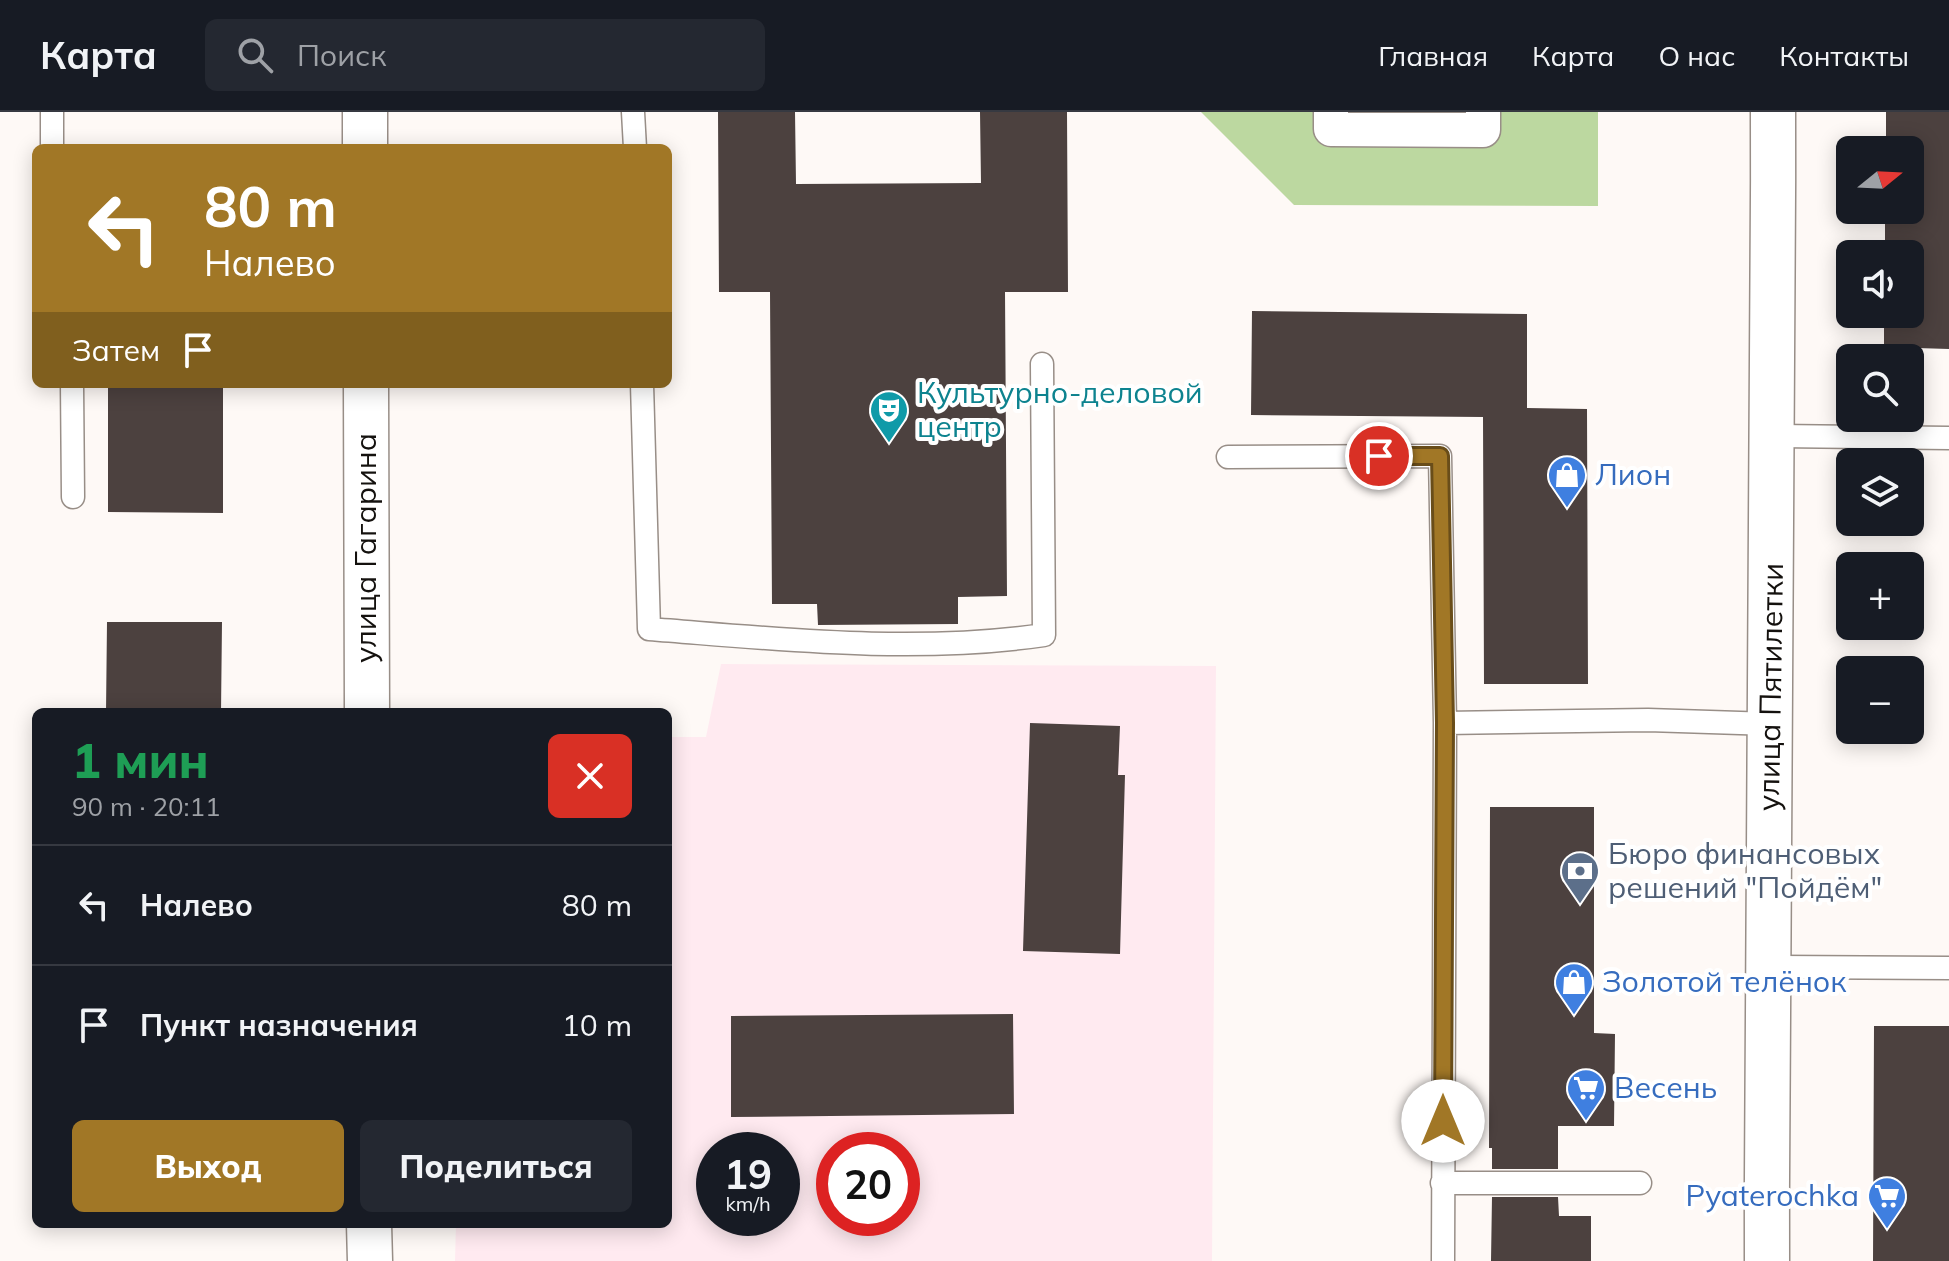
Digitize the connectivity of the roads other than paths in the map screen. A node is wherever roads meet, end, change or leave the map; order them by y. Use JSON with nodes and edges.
{"nodes":[{"id":1,"x":52,"y":112,"type":"edge"},
{"id":2,"x":365,"y":112,"type":"edge"},
{"id":3,"x":633,"y":112,"type":"edge"},
{"id":4,"x":1331,"y":112,"type":"edge"},
{"id":5,"x":1483,"y":112,"type":"edge"},
{"id":6,"x":1773,"y":112,"type":"edge"},
{"id":7,"x":52,"y":144,"type":"edge"},
{"id":8,"x":365,"y":144,"type":"edge"},
{"id":9,"x":635,"y":144,"type":"edge"},
{"id":10,"x":1042,"y":364,"type":"dead end"},
{"id":11,"x":72,"y":388,"type":"edge"},
{"id":12,"x":366,"y":388,"type":"edge"},
{"id":13,"x":642,"y":388,"type":"edge"},
{"id":14,"x":1774,"y":436,"type":"junction"},
{"id":15,"x":1949,"y":438,"type":"edge"},
{"id":16,"x":1228,"y":457,"type":"dead end"},
{"id":17,"x":73,"y":497,"type":"dead end"},
{"id":18,"x":367,"y":708,"type":"edge"},
{"id":19,"x":1445,"y":723,"type":"junction"},
{"id":20,"x":1771,"y":724,"type":"junction"},
{"id":21,"x":1767,"y":967,"type":"junction"},
{"id":22,"x":1949,"y":968,"type":"edge"},
{"id":23,"x":1442,"y":1183,"type":"junction"},
{"id":24,"x":1640,"y":1183,"type":"dead end"},
{"id":25,"x":369,"y":1228,"type":"edge"},
{"id":26,"x":370,"y":1261,"type":"edge"},
{"id":27,"x":1443,"y":1261,"type":"edge"},
{"id":28,"x":1767,"y":1261,"type":"edge"}],
"edges":[{"from":1,"to":7,"type":"lane"},
{"from":2,"to":8,"type":"main road"},
{"from":3,"to":9,"type":"lane"},
{"from":4,"to":5,"type":"street"},
{"from":6,"to":14,"type":"main road","name":"улица Пятилетки"},
{"from":10,"to":13,"type":"lane"},
{"from":11,"to":17,"type":"lane"},
{"from":12,"to":18,"type":"main road","name":"улица Гагарина"},
{"from":14,"to":15,"type":"lane"},
{"from":14,"to":20,"type":"main road","name":"улица Пятилетки"},
{"from":16,"to":19,"type":"lane"},
{"from":19,"to":20,"type":"lane"},
{"from":19,"to":23,"type":"lane"},
{"from":20,"to":21,"type":"main road","name":"улица Пятилетки"},
{"from":21,"to":22,"type":"lane"},
{"from":21,"to":28,"type":"main road","name":"улица Пятилетки"},
{"from":23,"to":24,"type":"lane"},
{"from":23,"to":27,"type":"lane"},
{"from":25,"to":26,"type":"main road"}]}
